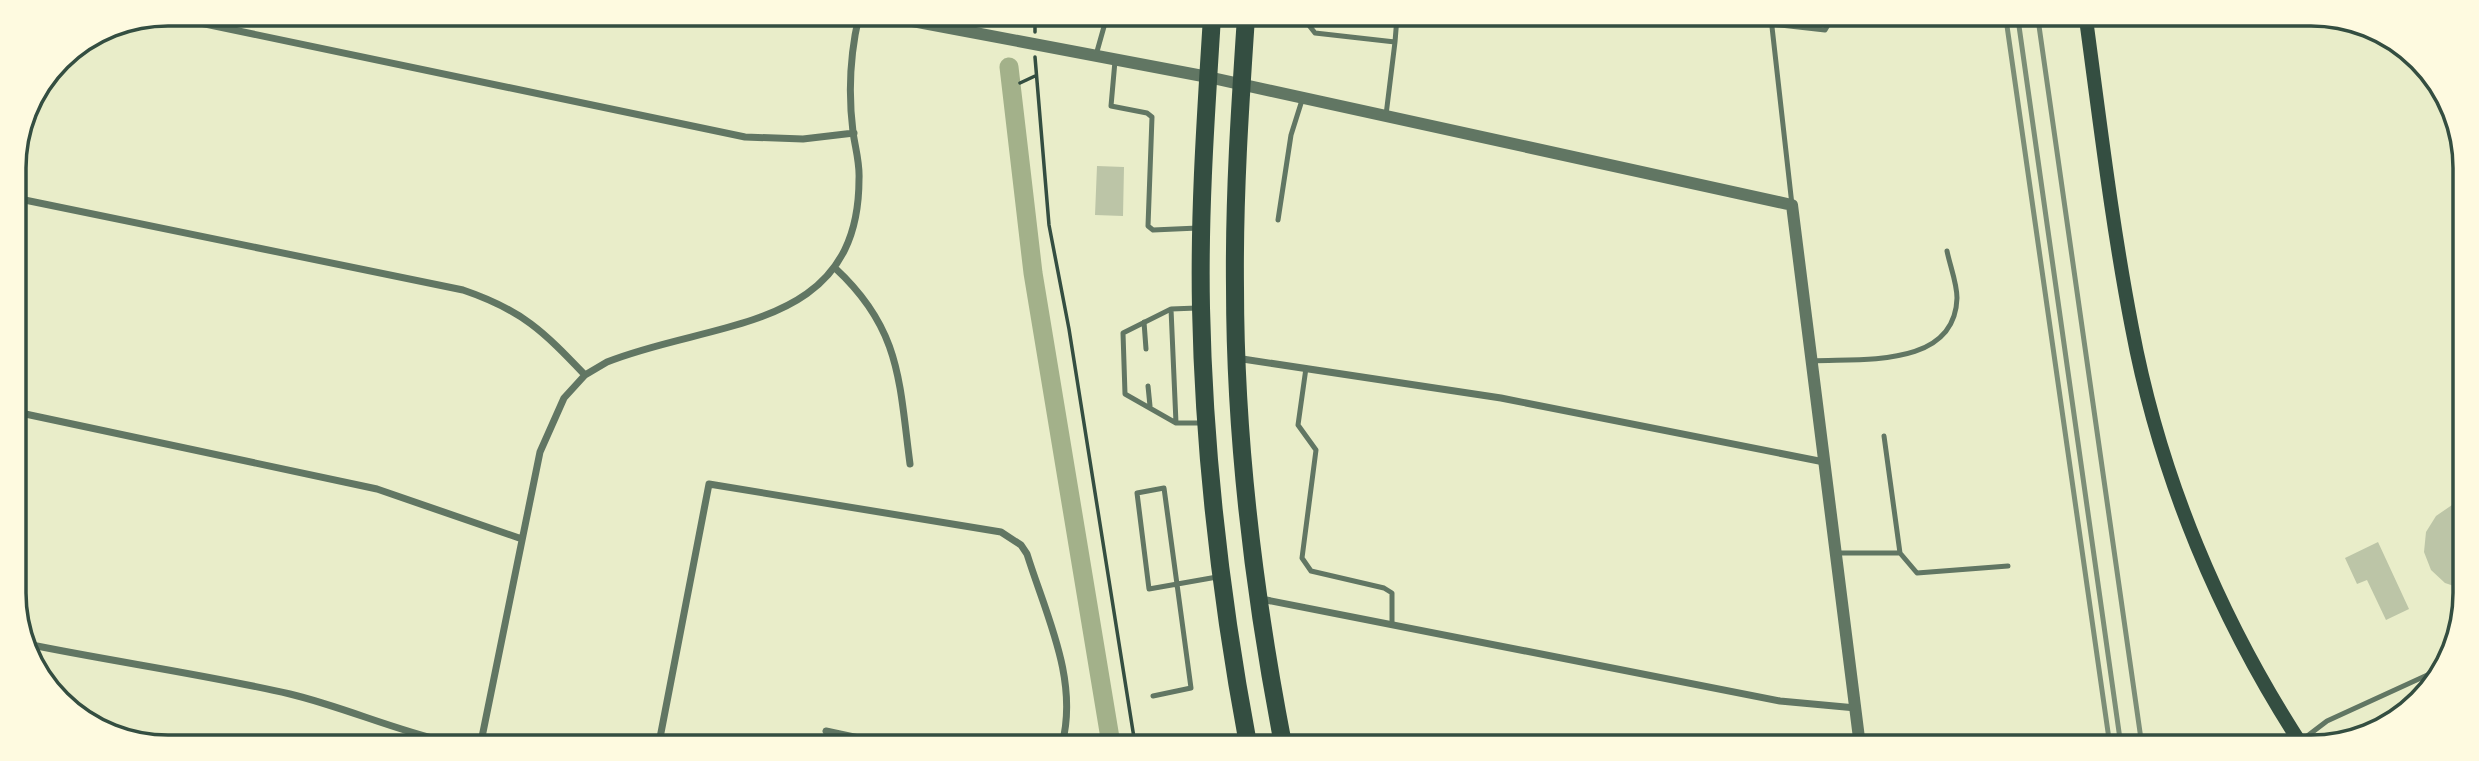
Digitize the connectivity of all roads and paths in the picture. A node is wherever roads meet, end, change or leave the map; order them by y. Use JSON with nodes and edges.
{"nodes":[{"id":1,"x":215,"y":26,"type":"edge"},
{"id":2,"x":857,"y":26,"type":"edge"},
{"id":3,"x":940,"y":26,"type":"edge"},
{"id":4,"x":961,"y":26,"type":"edge"},
{"id":5,"x":1104,"y":26,"type":"edge"},
{"id":6,"x":1211,"y":26,"type":"edge"},
{"id":7,"x":1245,"y":26,"type":"edge"},
{"id":8,"x":1310,"y":26,"type":"edge"},
{"id":9,"x":1396,"y":26,"type":"edge"},
{"id":10,"x":1772,"y":26,"type":"edge"},
{"id":11,"x":1801,"y":26,"type":"edge"},
{"id":12,"x":1827,"y":26,"type":"edge"},
{"id":13,"x":2087,"y":26,"type":"edge"},
{"id":14,"x":960,"y":30,"type":"junction"},
{"id":15,"x":1395,"y":42,"type":"junction"},
{"id":16,"x":1096,"y":55,"type":"junction"},
{"id":17,"x":1115,"y":59,"type":"junction"},
{"id":18,"x":1035,"y":64,"type":"dead end"},
{"id":19,"x":1035,"y":76,"type":"junction"},
{"id":20,"x":1208,"y":77,"type":"junction"},
{"id":21,"x":1020,"y":83,"type":"dead end"},
{"id":22,"x":1242,"y":84,"type":"junction"},
{"id":23,"x":1303,"y":97,"type":"junction"},
{"id":24,"x":1386,"y":115,"type":"junction"},
{"id":25,"x":853,"y":133,"type":"junction"},
{"id":26,"x":27,"y":200,"type":"edge"},
{"id":27,"x":1792,"y":205,"type":"junction"},
{"id":28,"x":1278,"y":220,"type":"dead end"},
{"id":29,"x":1201,"y":228,"type":"junction"},
{"id":30,"x":1947,"y":251,"type":"dead end"},
{"id":31,"x":835,"y":268,"type":"junction"},
{"id":32,"x":1200,"y":307,"type":"junction"},
{"id":33,"x":1171,"y":309,"type":"junction"},
{"id":34,"x":1144,"y":322,"type":"junction"},
{"id":35,"x":1146,"y":349,"type":"dead end"},
{"id":36,"x":1237,"y":358,"type":"junction"},
{"id":37,"x":1812,"y":361,"type":"junction"},
{"id":38,"x":1306,"y":368,"type":"junction"},
{"id":39,"x":585,"y":375,"type":"junction"},
{"id":40,"x":1148,"y":386,"type":"dead end"},
{"id":41,"x":1150,"y":406,"type":"junction"},
{"id":42,"x":26,"y":414,"type":"edge"},
{"id":43,"x":1176,"y":423,"type":"junction"},
{"id":44,"x":1205,"y":423,"type":"junction"},
{"id":45,"x":1884,"y":436,"type":"dead end"},
{"id":46,"x":1825,"y":462,"type":"junction"},
{"id":47,"x":910,"y":464,"type":"dead end"},
{"id":48,"x":522,"y":539,"type":"junction"},
{"id":49,"x":1836,"y":553,"type":"junction"},
{"id":50,"x":1900,"y":553,"type":"junction"},
{"id":51,"x":2008,"y":566,"type":"dead end"},
{"id":52,"x":1220,"y":576,"type":"junction"},
{"id":53,"x":1176,"y":584,"type":"junction"},
{"id":54,"x":1258,"y":598,"type":"junction"},
{"id":55,"x":1392,"y":625,"type":"junction"},
{"id":56,"x":37,"y":646,"type":"edge"},
{"id":57,"x":2426,"y":676,"type":"edge"},
{"id":58,"x":1153,"y":696,"type":"dead end"},
{"id":59,"x":1856,"y":708,"type":"junction"},
{"id":60,"x":826,"y":731,"type":"dead end"},
{"id":61,"x":1246,"y":734,"type":"edge"},
{"id":62,"x":1281,"y":734,"type":"edge"},
{"id":63,"x":1859,"y":734,"type":"edge"},
{"id":64,"x":2295,"y":734,"type":"edge"},
{"id":65,"x":2312,"y":734,"type":"edge"},
{"id":66,"x":420,"y":735,"type":"edge"},
{"id":67,"x":483,"y":735,"type":"edge"},
{"id":68,"x":661,"y":735,"type":"edge"},
{"id":69,"x":843,"y":735,"type":"edge"},
{"id":70,"x":1064,"y":735,"type":"edge"},
{"id":71,"x":1133,"y":735,"type":"edge"}],
"edges":[{"from":1,"to":25,"type":"street"},
{"from":2,"to":25,"type":"street"},
{"from":3,"to":14,"type":"street"},
{"from":4,"to":14,"type":"lane"},
{"from":5,"to":16,"type":"lane"},
{"from":6,"to":20,"type":"highway"},
{"from":7,"to":22,"type":"highway"},
{"from":8,"to":15,"type":"lane"},
{"from":9,"to":15,"type":"lane"},
{"from":10,"to":27,"type":"lane"},
{"from":11,"to":12,"type":"lane"},
{"from":13,"to":64,"type":"main road"},
{"from":14,"to":16,"type":"street"},
{"from":15,"to":24,"type":"lane"},
{"from":16,"to":17,"type":"street"},
{"from":17,"to":20,"type":"street"},
{"from":17,"to":29,"type":"lane"},
{"from":18,"to":19,"type":"path"},
{"from":19,"to":21,"type":"path"},
{"from":19,"to":71,"type":"path"},
{"from":20,"to":22,"type":"street"},
{"from":20,"to":29,"type":"highway"},
{"from":22,"to":23,"type":"street"},
{"from":22,"to":36,"type":"highway"},
{"from":23,"to":24,"type":"street"},
{"from":23,"to":28,"type":"lane"},
{"from":24,"to":27,"type":"street"},
{"from":25,"to":31,"type":"street"},
{"from":26,"to":39,"type":"street"},
{"from":27,"to":37,"type":"street"},
{"from":29,"to":32,"type":"highway"},
{"from":30,"to":37,"type":"lane"},
{"from":31,"to":39,"type":"street"},
{"from":31,"to":47,"type":"street"},
{"from":32,"to":33,"type":"lane"},
{"from":32,"to":44,"type":"highway"},
{"from":33,"to":34,"type":"lane"},
{"from":33,"to":43,"type":"lane"},
{"from":34,"to":35,"type":"lane"},
{"from":34,"to":41,"type":"lane"},
{"from":36,"to":38,"type":"street"},
{"from":36,"to":54,"type":"highway"},
{"from":37,"to":46,"type":"street"},
{"from":38,"to":46,"type":"street"},
{"from":38,"to":55,"type":"lane"},
{"from":39,"to":48,"type":"street"},
{"from":40,"to":41,"type":"lane"},
{"from":41,"to":43,"type":"lane"},
{"from":42,"to":48,"type":"street"},
{"from":43,"to":44,"type":"lane"},
{"from":44,"to":52,"type":"highway"},
{"from":45,"to":50,"type":"lane"},
{"from":46,"to":49,"type":"street"},
{"from":48,"to":67,"type":"street"},
{"from":49,"to":50,"type":"lane"},
{"from":49,"to":59,"type":"street"},
{"from":50,"to":51,"type":"lane"},
{"from":52,"to":53,"type":"lane"},
{"from":52,"to":61,"type":"highway"},
{"from":53,"to":53,"type":"lane"},
{"from":53,"to":58,"type":"lane"},
{"from":54,"to":55,"type":"street"},
{"from":54,"to":62,"type":"highway"},
{"from":55,"to":59,"type":"street"},
{"from":56,"to":66,"type":"street"},
{"from":57,"to":65,"type":"lane"},
{"from":59,"to":63,"type":"street"},
{"from":60,"to":69,"type":"street"},
{"from":68,"to":70,"type":"street"}]}
